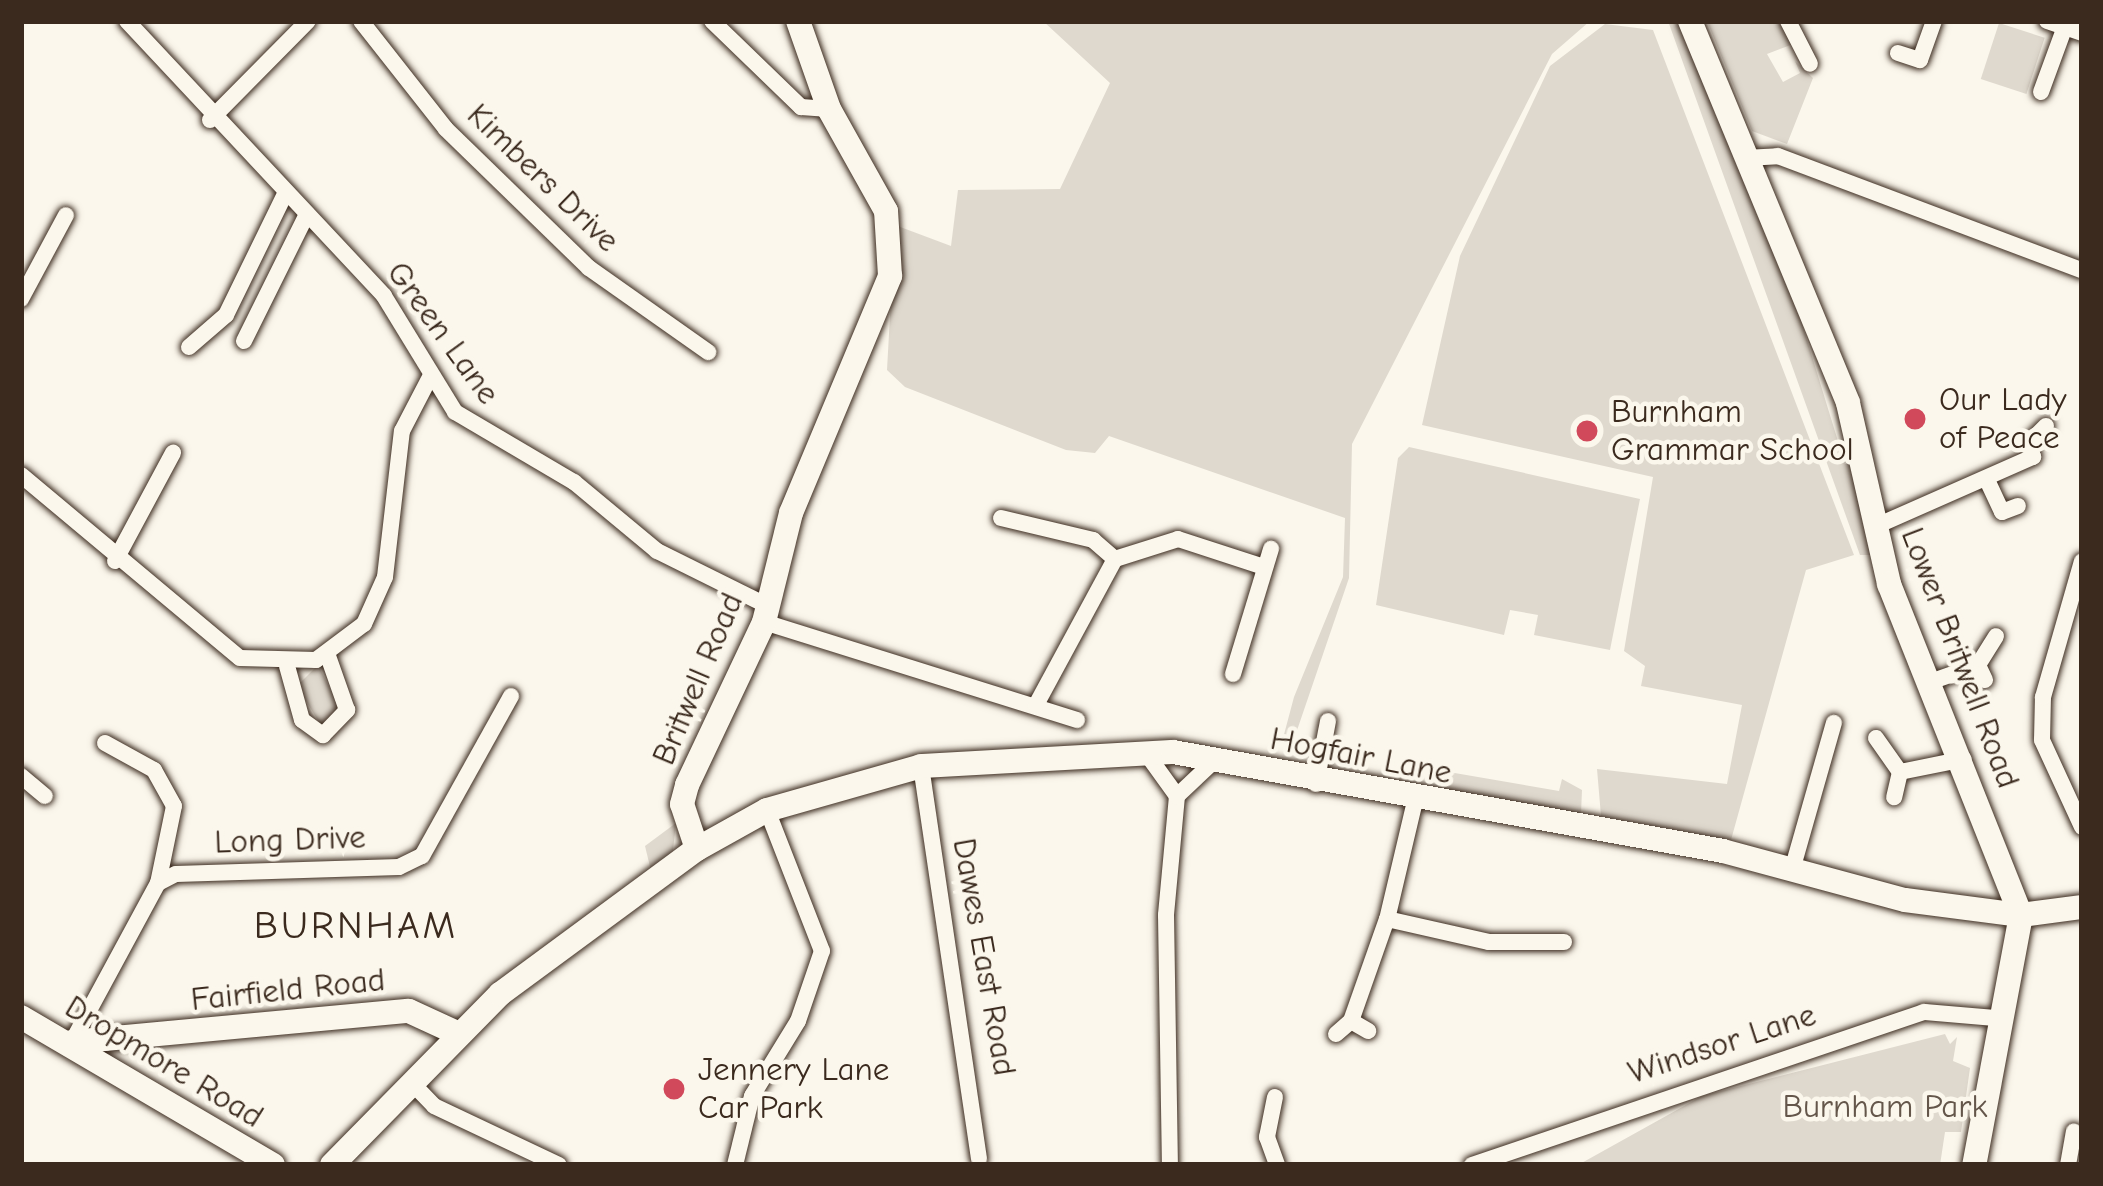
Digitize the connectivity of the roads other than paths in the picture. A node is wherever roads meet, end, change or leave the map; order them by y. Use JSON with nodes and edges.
{"nodes":[{"id":1,"x":127,"y":21,"type":"edge"},
{"id":2,"x":308,"y":21,"type":"edge"},
{"id":3,"x":361,"y":21,"type":"edge"},
{"id":4,"x":712,"y":21,"type":"edge"},
{"id":5,"x":798,"y":21,"type":"edge"},
{"id":6,"x":1690,"y":21,"type":"edge"},
{"id":7,"x":1788,"y":21,"type":"edge"},
{"id":8,"x":1934,"y":21,"type":"edge"},
{"id":9,"x":2065,"y":26,"type":"edge"},
{"id":10,"x":1898,"y":53,"type":"dead end"},
{"id":11,"x":1810,"y":64,"type":"dead end"},
{"id":12,"x":2041,"y":92,"type":"dead end"},
{"id":13,"x":829,"y":109,"type":"junction"},
{"id":14,"x":210,"y":120,"type":"junction"},
{"id":15,"x":1745,"y":158,"type":"junction"},
{"id":16,"x":286,"y":192,"type":"junction"},
{"id":17,"x":307,"y":214,"type":"junction"},
{"id":18,"x":66,"y":215,"type":"dead end"},
{"id":19,"x":2082,"y":270,"type":"edge"},
{"id":20,"x":21,"y":298,"type":"edge"},
{"id":21,"x":244,"y":341,"type":"dead end"},
{"id":22,"x":189,"y":347,"type":"dead end"},
{"id":23,"x":708,"y":352,"type":"dead end"},
{"id":24,"x":430,"y":377,"type":"junction"},
{"id":25,"x":2046,"y":426,"type":"dead end"},
{"id":26,"x":173,"y":453,"type":"dead end"},
{"id":27,"x":21,"y":476,"type":"edge"},
{"id":28,"x":1988,"y":482,"type":"junction"},
{"id":29,"x":2009,"y":515,"type":"dead end"},
{"id":30,"x":1001,"y":518,"type":"dead end"},
{"id":31,"x":1874,"y":527,"type":"junction"},
{"id":32,"x":1115,"y":560,"type":"junction"},
{"id":33,"x":115,"y":561,"type":"junction"},
{"id":34,"x":2082,"y":561,"type":"edge"},
{"id":35,"x":766,"y":614,"type":"junction"},
{"id":36,"x":2073,"y":616,"type":"edge"},
{"id":37,"x":1996,"y":637,"type":"dead end"},
{"id":38,"x":328,"y":656,"type":"junction"},
{"id":39,"x":287,"y":666,"type":"junction"},
{"id":40,"x":1233,"y":674,"type":"dead end"},
{"id":41,"x":1930,"y":682,"type":"junction"},
{"id":42,"x":511,"y":696,"type":"dead end"},
{"id":43,"x":1036,"y":705,"type":"junction"},
{"id":44,"x":1078,"y":720,"type":"dead end"},
{"id":45,"x":1328,"y":721,"type":"dead end"},
{"id":46,"x":1834,"y":723,"type":"dead end"},
{"id":47,"x":1876,"y":738,"type":"dead end"},
{"id":48,"x":105,"y":743,"type":"dead end"},
{"id":49,"x":1145,"y":752,"type":"junction"},
{"id":50,"x":1964,"y":759,"type":"junction"},
{"id":51,"x":1214,"y":760,"type":"junction"},
{"id":52,"x":921,"y":766,"type":"junction"},
{"id":53,"x":1900,"y":772,"type":"junction"},
{"id":54,"x":21,"y":776,"type":"edge"},
{"id":55,"x":1316,"y":784,"type":"junction"},
{"id":56,"x":45,"y":796,"type":"dead end"},
{"id":57,"x":1177,"y":796,"type":"junction"},
{"id":58,"x":1894,"y":797,"type":"dead end"},
{"id":59,"x":1415,"y":801,"type":"junction"},
{"id":60,"x":2078,"y":807,"type":"edge"},
{"id":61,"x":767,"y":810,"type":"junction"},
{"id":62,"x":2082,"y":827,"type":"edge"},
{"id":63,"x":697,"y":849,"type":"junction"},
{"id":64,"x":1792,"y":870,"type":"junction"},
{"id":65,"x":158,"y":884,"type":"junction"},
{"id":66,"x":2082,"y":907,"type":"edge"},
{"id":67,"x":2021,"y":915,"type":"junction"},
{"id":68,"x":1387,"y":919,"type":"junction"},
{"id":69,"x":1564,"y":942,"type":"dead end"},
{"id":70,"x":21,"y":1017,"type":"edge"},
{"id":71,"x":1996,"y":1018,"type":"junction"},
{"id":72,"x":1352,"y":1021,"type":"junction"},
{"id":73,"x":1368,"y":1031,"type":"dead end"},
{"id":74,"x":459,"y":1034,"type":"junction"},
{"id":75,"x":1336,"y":1034,"type":"dead end"},
{"id":76,"x":72,"y":1042,"type":"junction"},
{"id":77,"x":111,"y":1051,"type":"junction"},
{"id":78,"x":412,"y":1083,"type":"junction"},
{"id":79,"x":1275,"y":1097,"type":"dead end"},
{"id":80,"x":2074,"y":1132,"type":"dead end"},
{"id":81,"x":979,"y":1159,"type":"dead end"},
{"id":82,"x":273,"y":1165,"type":"edge"},
{"id":83,"x":332,"y":1165,"type":"edge"},
{"id":84,"x":559,"y":1165,"type":"edge"},
{"id":85,"x":735,"y":1165,"type":"edge"},
{"id":86,"x":1170,"y":1165,"type":"edge"},
{"id":87,"x":1277,"y":1165,"type":"edge"},
{"id":88,"x":1472,"y":1165,"type":"edge"},
{"id":89,"x":1974,"y":1165,"type":"edge"},
{"id":90,"x":2068,"y":1165,"type":"edge"}],
"edges":[{"from":1,"to":14,"type":"street","name":"Green Lane"},
{"from":2,"to":14,"type":"street"},
{"from":3,"to":23,"type":"street","name":"Kimbers Drive"},
{"from":4,"to":13,"type":"street"},
{"from":5,"to":13,"type":"street","name":"Britwell Road"},
{"from":6,"to":15,"type":"street","name":"Lower Britwell Road"},
{"from":7,"to":11,"type":"street"},
{"from":8,"to":10,"type":"street"},
{"from":9,"to":12,"type":"street"},
{"from":13,"to":35,"type":"street","name":"Britwell Road"},
{"from":14,"to":16,"type":"street","name":"Green Lane"},
{"from":15,"to":19,"type":"street"},
{"from":15,"to":31,"type":"street","name":"Lower Britwell Road"},
{"from":16,"to":17,"type":"street","name":"Green Lane"},
{"from":16,"to":22,"type":"street"},
{"from":17,"to":21,"type":"street"},
{"from":17,"to":24,"type":"street","name":"Green Lane"},
{"from":18,"to":20,"type":"street"},
{"from":24,"to":35,"type":"street","name":"Green Lane"},
{"from":24,"to":38,"type":"street"},
{"from":25,"to":28,"type":"street"},
{"from":26,"to":33,"type":"street"},
{"from":27,"to":33,"type":"street"},
{"from":28,"to":29,"type":"street"},
{"from":28,"to":31,"type":"street"},
{"from":30,"to":32,"type":"street"},
{"from":31,"to":41,"type":"street","name":"Lower Britwell Road"},
{"from":32,"to":40,"type":"street"},
{"from":32,"to":43,"type":"street"},
{"from":33,"to":39,"type":"street"},
{"from":34,"to":36,"type":"street"},
{"from":35,"to":43,"type":"street","name":"Green Lane"},
{"from":35,"to":63,"type":"street","name":"Britwell Road"},
{"from":36,"to":60,"type":"street"},
{"from":37,"to":41,"type":"street"},
{"from":38,"to":39,"type":"street"},
{"from":38,"to":39,"type":"street"},
{"from":41,"to":50,"type":"street","name":"Lower Britwell Road"},
{"from":42,"to":65,"type":"street","name":"Long Drive"},
{"from":43,"to":44,"type":"street","name":"Green Lane"},
{"from":45,"to":55,"type":"street"},
{"from":46,"to":64,"type":"street"},
{"from":47,"to":53,"type":"street"},
{"from":48,"to":65,"type":"street"},
{"from":49,"to":51,"type":"street","name":"Hogfair Lane"},
{"from":49,"to":52,"type":"street","name":"Hogfair Lane"},
{"from":49,"to":57,"type":"street"},
{"from":50,"to":53,"type":"street"},
{"from":50,"to":67,"type":"street","name":"Lower Britwell Road"},
{"from":51,"to":55,"type":"street","name":"Hogfair Lane"},
{"from":51,"to":57,"type":"street"},
{"from":52,"to":61,"type":"street","name":"Hogfair Lane"},
{"from":52,"to":81,"type":"street","name":"Dawes East Road"},
{"from":53,"to":58,"type":"street"},
{"from":54,"to":56,"type":"street"},
{"from":55,"to":59,"type":"street","name":"Hogfair Lane"},
{"from":57,"to":86,"type":"street"},
{"from":59,"to":64,"type":"street","name":"Hogfair Lane"},
{"from":59,"to":68,"type":"street"},
{"from":60,"to":62,"type":"street"},
{"from":61,"to":63,"type":"street","name":"Hogfair Lane"},
{"from":61,"to":85,"type":"street"},
{"from":63,"to":74,"type":"street"},
{"from":64,"to":67,"type":"street","name":"Hogfair Lane"},
{"from":65,"to":76,"type":"street"},
{"from":66,"to":67,"type":"street","name":"Hogfair Lane"},
{"from":67,"to":71,"type":"street"},
{"from":68,"to":69,"type":"street"},
{"from":68,"to":72,"type":"street"},
{"from":70,"to":76,"type":"street","name":"Dropmore Road"},
{"from":71,"to":88,"type":"street","name":"Windsor Lane"},
{"from":71,"to":89,"type":"street"},
{"from":72,"to":73,"type":"street"},
{"from":72,"to":75,"type":"street"},
{"from":74,"to":77,"type":"street","name":"Fairfield Road"},
{"from":74,"to":78,"type":"street"},
{"from":76,"to":77,"type":"street","name":"Dropmore Road"},
{"from":77,"to":82,"type":"street","name":"Dropmore Road"},
{"from":78,"to":83,"type":"street"},
{"from":78,"to":84,"type":"street"},
{"from":79,"to":87,"type":"street"},
{"from":80,"to":90,"type":"street"}]}
